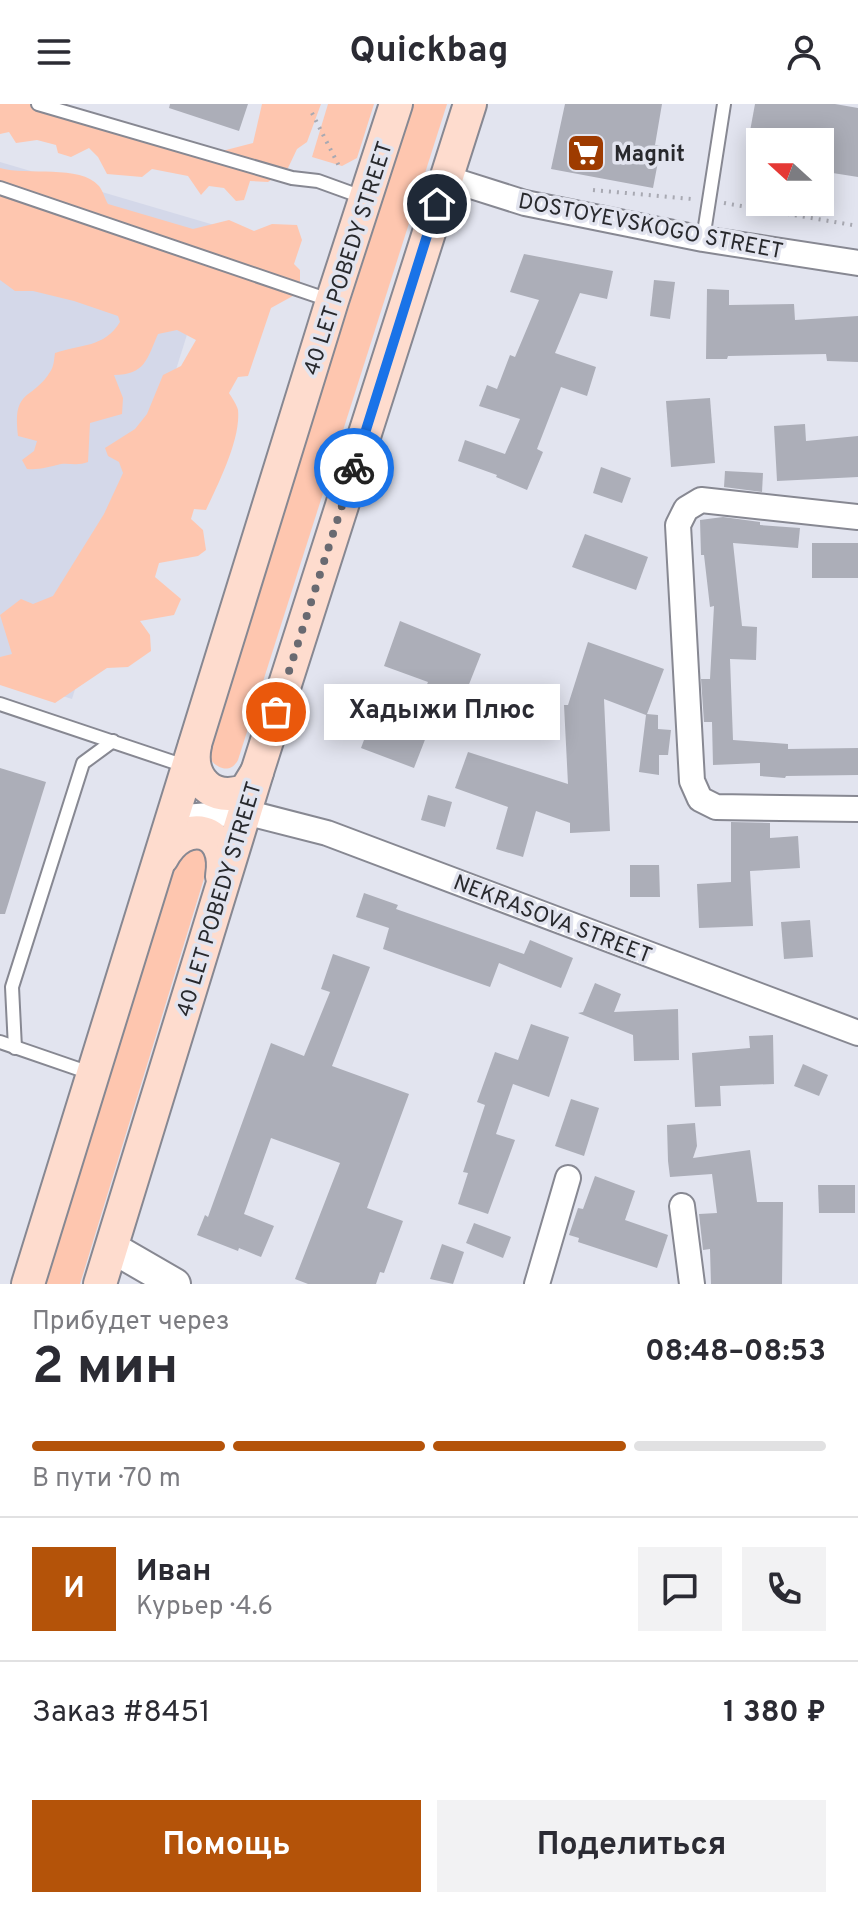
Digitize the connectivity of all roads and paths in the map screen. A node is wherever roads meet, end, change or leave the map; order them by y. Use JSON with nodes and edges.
{"nodes":[{"id":1,"x":38,"y":104,"type":"edge"},
{"id":2,"x":396,"y":104,"type":"edge"},
{"id":3,"x":470,"y":104,"type":"edge"},
{"id":4,"x":724,"y":104,"type":"edge"},
{"id":5,"x":57,"y":106,"type":"edge"},
{"id":6,"x":312,"y":113,"type":"dead end"},
{"id":7,"x":446,"y":178,"type":"junction"},
{"id":8,"x":0,"y":188,"type":"edge"},
{"id":9,"x":355,"y":188,"type":"junction"},
{"id":10,"x":703,"y":239,"type":"junction"},
{"id":11,"x":858,"y":263,"type":"edge"},
{"id":12,"x":332,"y":301,"type":"junction"},
{"id":13,"x":858,"y":517,"type":"edge"},
{"id":14,"x":0,"y":704,"type":"edge"},
{"id":15,"x":113,"y":741,"type":"junction"},
{"id":16,"x":192,"y":755,"type":"junction"},
{"id":17,"x":258,"y":769,"type":"junction"},
{"id":18,"x":858,"y":809,"type":"edge"},
{"id":19,"x":245,"y":812,"type":"junction"},
{"id":20,"x":173,"y":818,"type":"junction"},
{"id":21,"x":158,"y":865,"type":"junction"},
{"id":22,"x":220,"y":891,"type":"junction"},
{"id":23,"x":858,"y":1033,"type":"edge"},
{"id":24,"x":0,"y":1042,"type":"edge"},
{"id":25,"x":15,"y":1048,"type":"junction"},
{"id":26,"x":93,"y":1074,"type":"junction"},
{"id":27,"x":568,"y":1178,"type":"dead end"},
{"id":28,"x":682,"y":1206,"type":"dead end"},
{"id":29,"x":111,"y":1247,"type":"junction"},
{"id":30,"x":28,"y":1284,"type":"edge"},
{"id":31,"x":100,"y":1284,"type":"edge"},
{"id":32,"x":175,"y":1284,"type":"edge"},
{"id":33,"x":537,"y":1284,"type":"edge"},
{"id":34,"x":692,"y":1284,"type":"edge"}],
"edges":[{"from":1,"to":5,"type":"lane"},
{"from":2,"to":9,"type":"main road","name":"40 LET POBEDY STREET"},
{"from":3,"to":7,"type":"main road","name":"40 LET POBEDY STREET"},
{"from":4,"to":10,"type":"lane"},
{"from":5,"to":9,"type":"lane"},
{"from":6,"to":9,"type":"path"},
{"from":7,"to":10,"type":"street","name":"DOSTOYEVSKOGO STREET"},
{"from":7,"to":17,"type":"main road","name":"40 LET POBEDY STREET"},
{"from":8,"to":12,"type":"lane"},
{"from":9,"to":12,"type":"main road","name":"40 LET POBEDY STREET"},
{"from":10,"to":11,"type":"street","name":"DOSTOYEVSKOGO STREET"},
{"from":12,"to":16,"type":"main road","name":"40 LET POBEDY STREET"},
{"from":13,"to":18,"type":"street"},
{"from":14,"to":15,"type":"lane"},
{"from":15,"to":16,"type":"lane"},
{"from":15,"to":25,"type":"lane"},
{"from":16,"to":17,"type":"main road"},
{"from":16,"to":20,"type":"main road","name":"40 LET POBEDY STREET"},
{"from":17,"to":19,"type":"main road","name":"40 LET POBEDY STREET"},
{"from":19,"to":20,"type":"street","name":"NEKRASOVA STREET"},
{"from":19,"to":22,"type":"main road","name":"40 LET POBEDY STREET"},
{"from":19,"to":23,"type":"street","name":"NEKRASOVA STREET"},
{"from":20,"to":21,"type":"main road","name":"40 LET POBEDY STREET"},
{"from":21,"to":22,"type":"main road"},
{"from":21,"to":26,"type":"main road","name":"40 LET POBEDY STREET"},
{"from":22,"to":29,"type":"main road","name":"40 LET POBEDY STREET"},
{"from":24,"to":25,"type":"lane"},
{"from":25,"to":26,"type":"lane"},
{"from":26,"to":30,"type":"main road","name":"40 LET POBEDY STREET"},
{"from":27,"to":33,"type":"street"},
{"from":28,"to":34,"type":"street"},
{"from":29,"to":31,"type":"main road","name":"40 LET POBEDY STREET"},
{"from":29,"to":32,"type":"street"}]}
